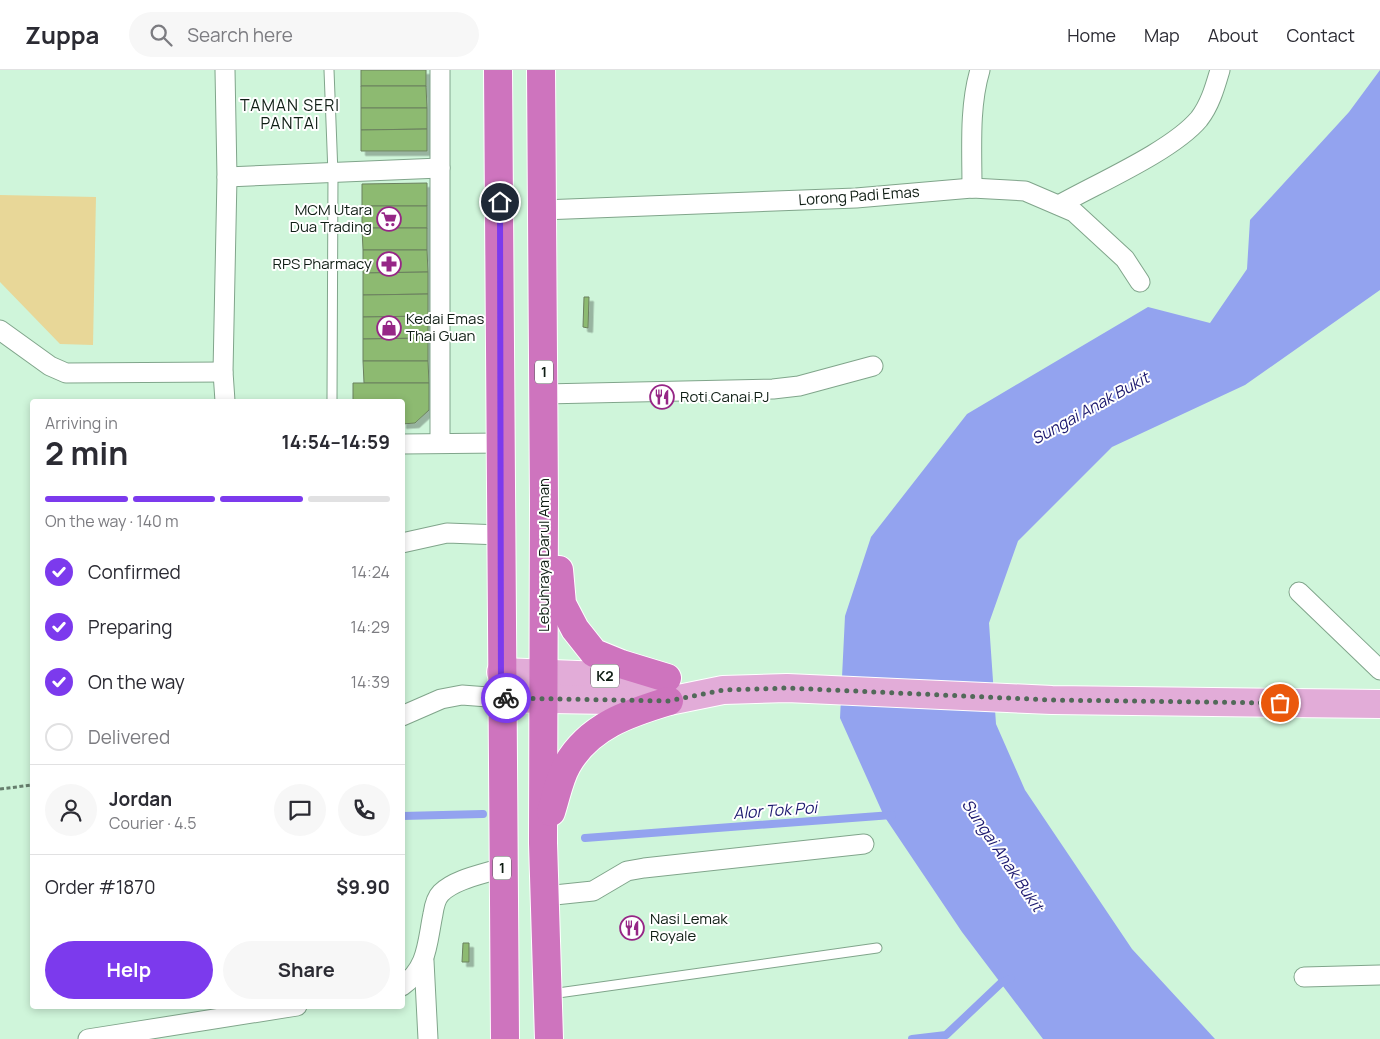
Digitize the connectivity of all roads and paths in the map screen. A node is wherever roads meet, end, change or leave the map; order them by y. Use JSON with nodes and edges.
{"nodes":[{"id":1,"x":225,"y":70,"type":"edge"},
{"id":2,"x":329,"y":70,"type":"edge"},
{"id":3,"x":440,"y":70,"type":"edge"},
{"id":4,"x":498,"y":70,"type":"edge"},
{"id":5,"x":541,"y":70,"type":"edge"},
{"id":6,"x":980,"y":70,"type":"edge"},
{"id":7,"x":1220,"y":70,"type":"edge"},
{"id":8,"x":440,"y":168,"type":"junction"},
{"id":9,"x":333,"y":174,"type":"junction"},
{"id":10,"x":227,"y":177,"type":"junction"},
{"id":11,"x":972,"y":188,"type":"junction"},
{"id":12,"x":1059,"y":204,"type":"junction"},
{"id":13,"x":542,"y":210,"type":"junction"},
{"id":14,"x":1140,"y":282,"type":"dead end"},
{"id":15,"x":0,"y":330,"type":"edge"},
{"id":16,"x":873,"y":366,"type":"dead end"},
{"id":17,"x":223,"y":372,"type":"junction"},
{"id":18,"x":544,"y":394,"type":"junction"},
{"id":19,"x":225,"y":399,"type":"edge"},
{"id":20,"x":332,"y":399,"type":"edge"},
{"id":21,"x":440,"y":443,"type":"junction"},
{"id":22,"x":501,"y":443,"type":"junction"},
{"id":23,"x":405,"y":444,"type":"edge"},
{"id":24,"x":544,"y":503,"type":"junction"},
{"id":25,"x":501,"y":535,"type":"junction"},
{"id":26,"x":405,"y":542,"type":"edge"},
{"id":27,"x":1299,"y":592,"type":"dead end"},
{"id":28,"x":1380,"y":670,"type":"edge"},
{"id":29,"x":501,"y":685,"type":"junction"},
{"id":30,"x":543,"y":686,"type":"junction"},
{"id":31,"x":668,"y":690,"type":"junction"},
{"id":32,"x":1380,"y":704,"type":"edge"},
{"id":33,"x":405,"y":715,"type":"edge"},
{"id":34,"x":30,"y":785,"type":"edge"},
{"id":35,"x":0,"y":789,"type":"edge"},
{"id":36,"x":543,"y":843,"type":"junction"},
{"id":37,"x":864,"y":844,"type":"dead end"},
{"id":38,"x":502,"y":868,"type":"junction"},
{"id":39,"x":545,"y":896,"type":"junction"},
{"id":40,"x":877,"y":948,"type":"dead end"},
{"id":41,"x":424,"y":961,"type":"junction"},
{"id":42,"x":1380,"y":975,"type":"edge"},
{"id":43,"x":1304,"y":977,"type":"dead end"},
{"id":44,"x":405,"y":984,"type":"edge"},
{"id":45,"x":548,"y":994,"type":"junction"},
{"id":46,"x":277,"y":1009,"type":"edge"},
{"id":47,"x":88,"y":1039,"type":"edge"},
{"id":48,"x":428,"y":1039,"type":"edge"},
{"id":49,"x":504,"y":1039,"type":"edge"},
{"id":50,"x":549,"y":1039,"type":"edge"}],
"edges":[{"from":1,"to":10,"type":"street"},
{"from":2,"to":9,"type":"lane"},
{"from":3,"to":8,"type":"street"},
{"from":4,"to":22,"type":"highway","number":"1"},
{"from":5,"to":13,"type":"highway","name":"Lebuhraya Darul Aman","number":"1"},
{"from":6,"to":11,"type":"street"},
{"from":7,"to":12,"type":"street"},
{"from":8,"to":9,"type":"street"},
{"from":8,"to":21,"type":"street"},
{"from":9,"to":10,"type":"street"},
{"from":9,"to":20,"type":"lane"},
{"from":10,"to":17,"type":"street"},
{"from":11,"to":12,"type":"street","name":"Lorong Padi Emas"},
{"from":11,"to":13,"type":"street","name":"Lorong Padi Emas"},
{"from":12,"to":14,"type":"street","name":"Lorong Padi Emas"},
{"from":13,"to":18,"type":"highway","name":"Lebuhraya Darul Aman","number":"1"},
{"from":15,"to":17,"type":"street"},
{"from":16,"to":18,"type":"street"},
{"from":17,"to":19,"type":"street"},
{"from":18,"to":24,"type":"highway","name":"Lebuhraya Darul Aman","number":"1"},
{"from":21,"to":22,"type":"street"},
{"from":21,"to":23,"type":"street"},
{"from":22,"to":25,"type":"highway","number":"1"},
{"from":24,"to":30,"type":"highway","name":"Lebuhraya Darul Aman","number":"1"},
{"from":24,"to":31,"type":"highway"},
{"from":25,"to":26,"type":"street"},
{"from":25,"to":29,"type":"highway","number":"1"},
{"from":27,"to":28,"type":"street"},
{"from":29,"to":30,"type":"main road","number":"K2"},
{"from":29,"to":33,"type":"street"},
{"from":29,"to":38,"type":"highway","number":"1"},
{"from":30,"to":31,"type":"main road","number":"K2"},
{"from":30,"to":36,"type":"highway","name":"Lebuhraya Darul Aman","number":"1"},
{"from":31,"to":32,"type":"main road","number":"K2"},
{"from":31,"to":36,"type":"highway"},
{"from":34,"to":35,"type":"path"},
{"from":36,"to":39,"type":"highway","name":"Lebuhraya Darul Aman","number":"1"},
{"from":37,"to":39,"type":"street"},
{"from":38,"to":41,"type":"street"},
{"from":38,"to":49,"type":"highway","number":"1"},
{"from":39,"to":45,"type":"highway","name":"Lebuhraya Darul Aman","number":"1"},
{"from":40,"to":45,"type":"lane"},
{"from":41,"to":44,"type":"street"},
{"from":41,"to":48,"type":"street"},
{"from":42,"to":43,"type":"street"},
{"from":45,"to":50,"type":"highway","name":"Lebuhraya Darul Aman","number":"1"},
{"from":46,"to":47,"type":"street"}]}
